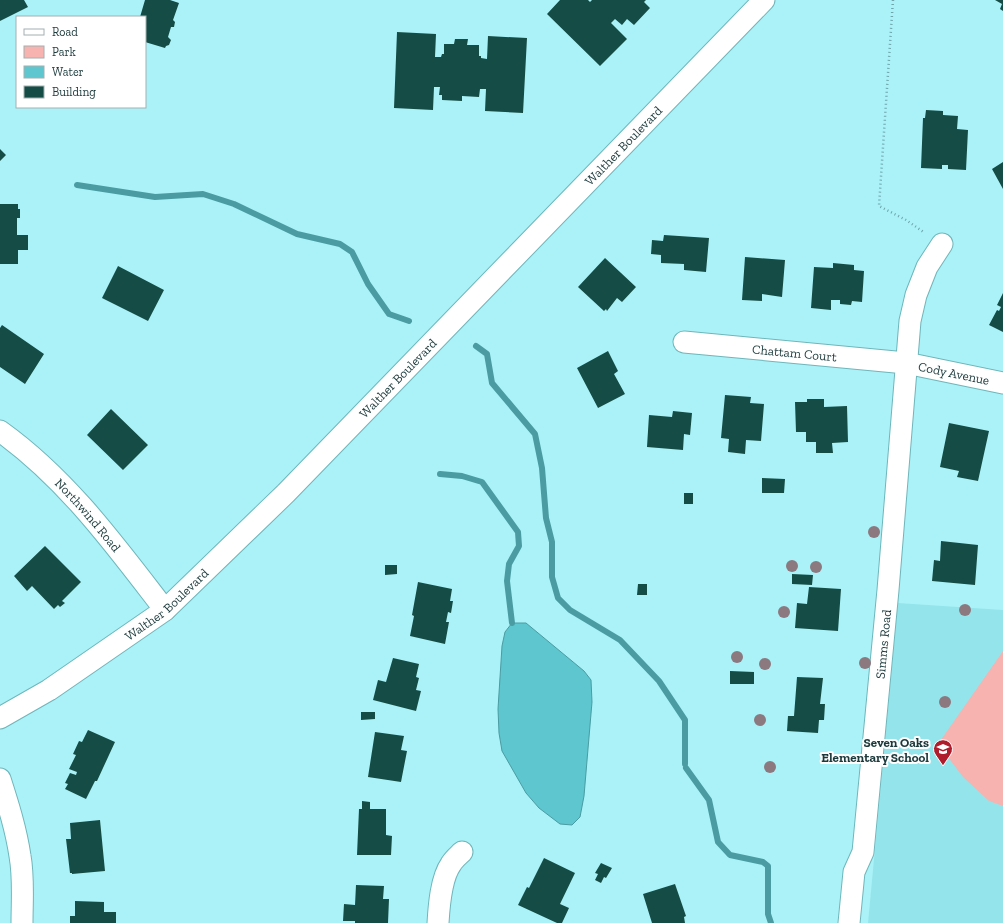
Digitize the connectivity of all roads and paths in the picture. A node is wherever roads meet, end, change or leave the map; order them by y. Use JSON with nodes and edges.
{"nodes":[{"id":1,"x":764,"y":0,"type":"edge"},
{"id":2,"x":893,"y":0,"type":"edge"},
{"id":3,"x":942,"y":244,"type":"joint"},
{"id":4,"x":684,"y":342,"type":"dead end"},
{"id":5,"x":906,"y":363,"type":"junction"},
{"id":6,"x":1003,"y":383,"type":"edge"},
{"id":7,"x":0,"y":431,"type":"edge"},
{"id":8,"x":165,"y":610,"type":"junction"},
{"id":9,"x":0,"y":718,"type":"edge"},
{"id":10,"x":0,"y":779,"type":"edge"},
{"id":11,"x":462,"y":852,"type":"dead end"},
{"id":12,"x":22,"y":923,"type":"edge"},
{"id":13,"x":438,"y":923,"type":"edge"},
{"id":14,"x":849,"y":923,"type":"edge"}],
"edges":[{"from":1,"to":8,"type":"street","name":"Walther Boulevard"},
{"from":2,"to":3,"type":"path"},
{"from":3,"to":5,"type":"street","name":"Simms Road"},
{"from":4,"to":5,"type":"street","name":"Chattam Court"},
{"from":5,"to":6,"type":"street","name":"Cody Avenue"},
{"from":5,"to":14,"type":"street","name":"Simms Road"},
{"from":7,"to":8,"type":"street","name":"Northwind Road"},
{"from":8,"to":9,"type":"street","name":"Walther Boulevard"},
{"from":10,"to":12,"type":"street"},
{"from":11,"to":13,"type":"street"}]}
